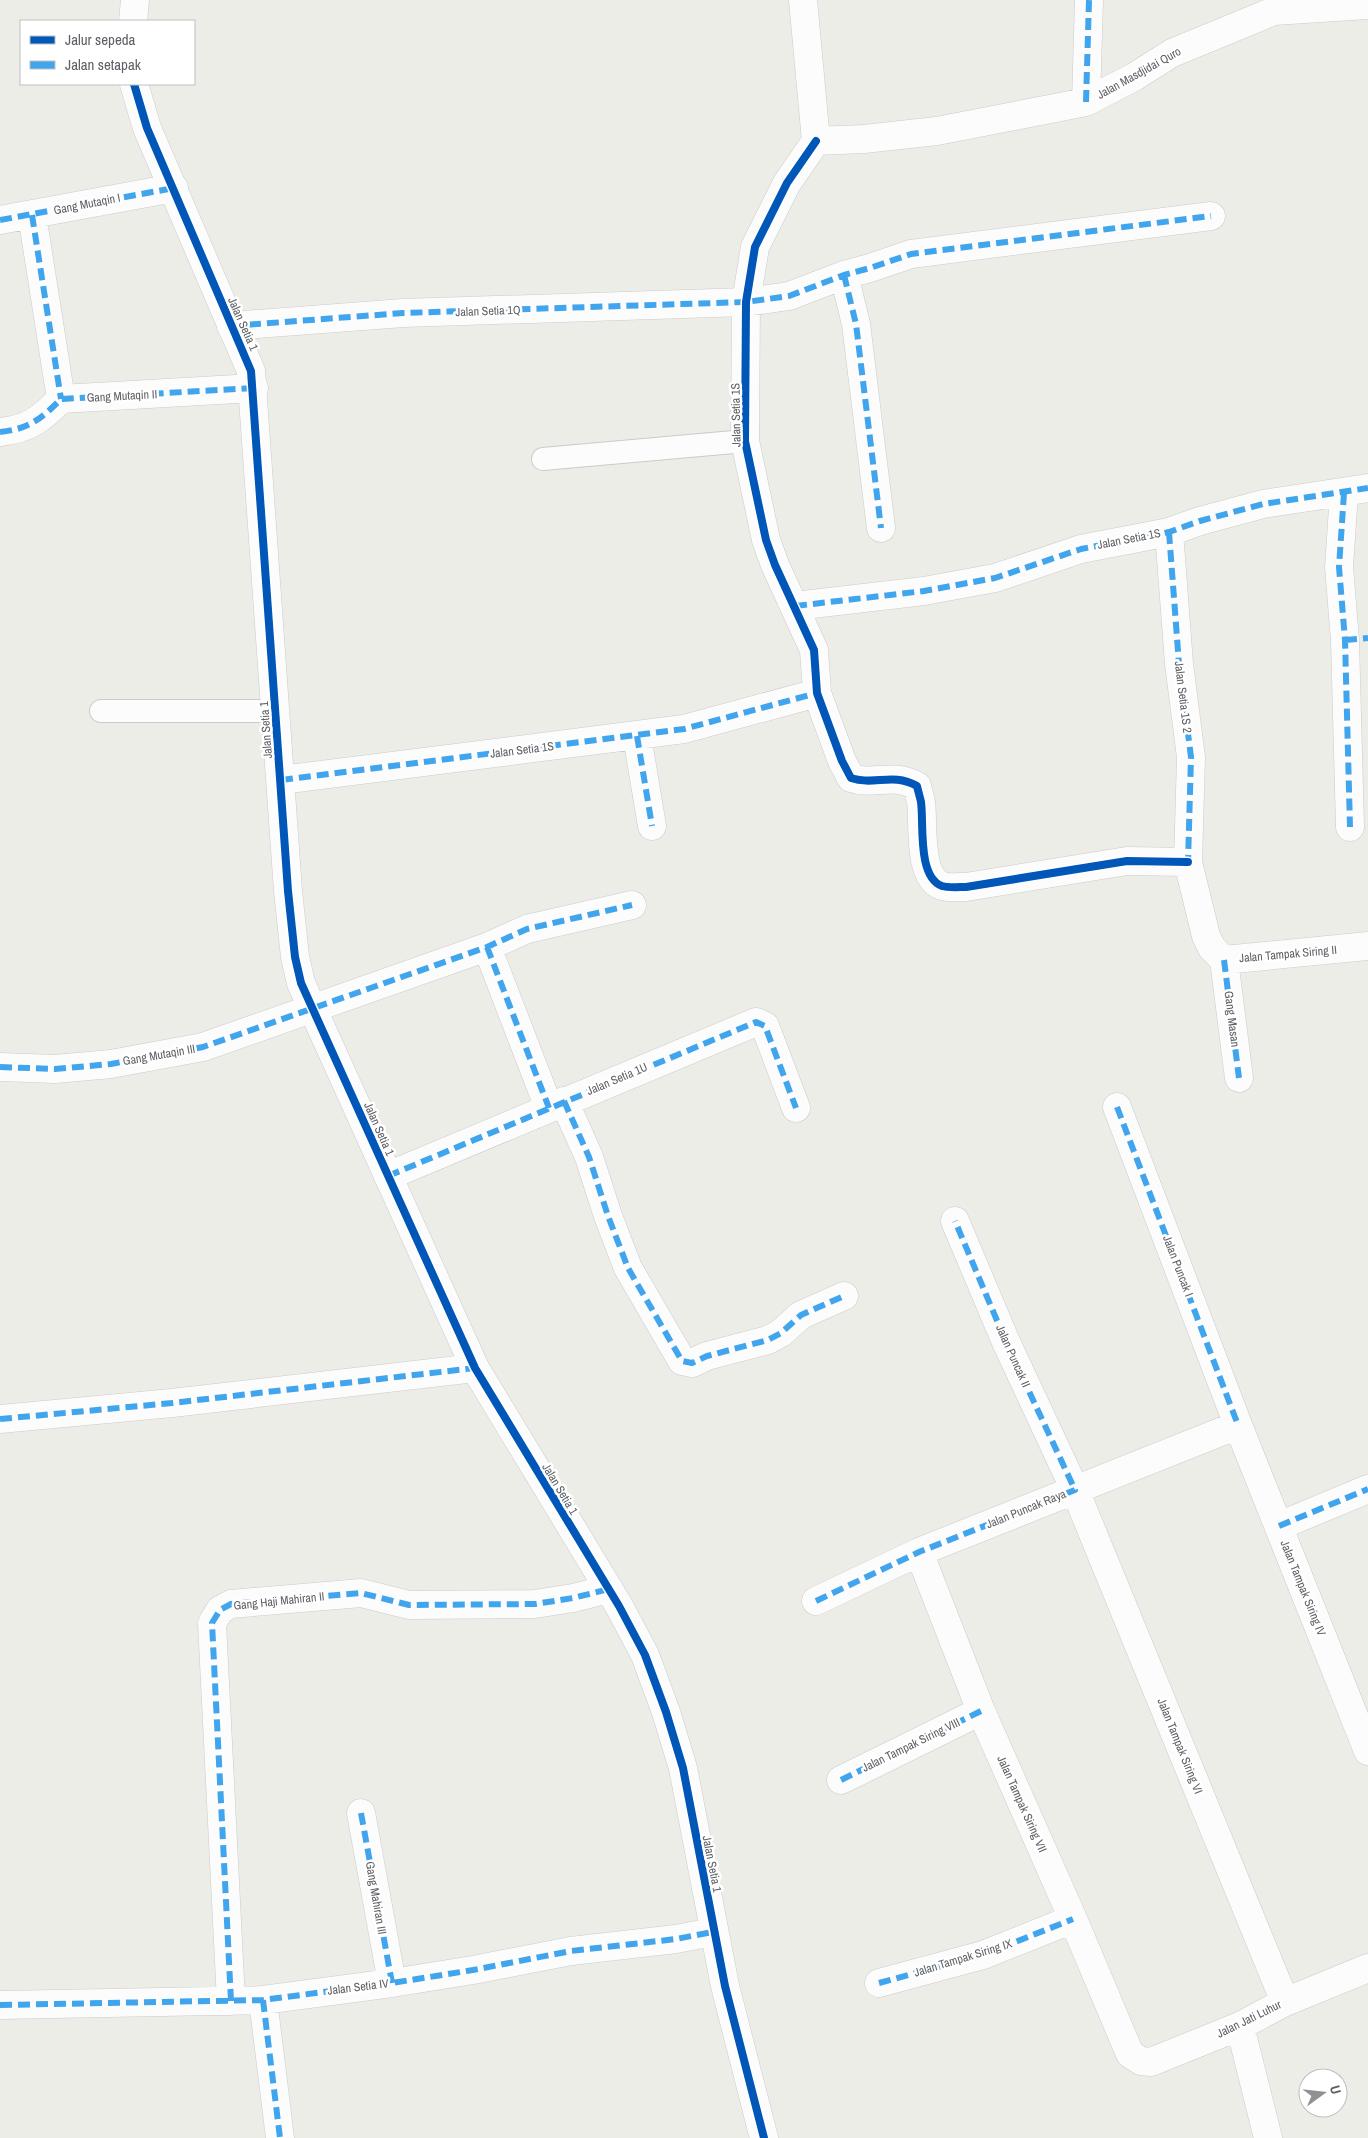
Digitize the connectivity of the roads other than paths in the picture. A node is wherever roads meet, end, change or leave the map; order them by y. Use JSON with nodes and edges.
{"nodes":[{"id":1,"x":135,"y":0,"type":"edge"},
{"id":2,"x":803,"y":0,"type":"edge"},
{"id":3,"x":1089,"y":0,"type":"edge"},
{"id":4,"x":1368,"y":5,"type":"edge"},
{"id":5,"x":133,"y":20,"type":"edge"},
{"id":6,"x":134,"y":85,"type":"edge"},
{"id":7,"x":1086,"y":102,"type":"junction"},
{"id":8,"x":816,"y":141,"type":"junction"},
{"id":9,"x":174,"y":188,"type":"junction"},
{"id":10,"x":32,"y":215,"type":"junction"},
{"id":11,"x":1211,"y":216,"type":"dead end"},
{"id":12,"x":0,"y":220,"type":"edge"},
{"id":13,"x":844,"y":275,"type":"junction"},
{"id":14,"x":746,"y":302,"type":"junction"},
{"id":15,"x":231,"y":326,"type":"junction"},
{"id":16,"x":254,"y":388,"type":"junction"},
{"id":17,"x":61,"y":399,"type":"junction"},
{"id":18,"x":0,"y":432,"type":"edge"},
{"id":19,"x":745,"y":441,"type":"junction"},
{"id":20,"x":543,"y":459,"type":"dead end"},
{"id":21,"x":1356,"y":491,"type":"edge"},
{"id":22,"x":881,"y":528,"type":"dead end"},
{"id":23,"x":1169,"y":532,"type":"junction"},
{"id":24,"x":795,"y":606,"type":"junction"},
{"id":25,"x":1356,"y":639,"type":"edge"},
{"id":26,"x":817,"y":693,"type":"junction"},
{"id":27,"x":101,"y":711,"type":"dead end"},
{"id":28,"x":276,"y":711,"type":"junction"},
{"id":29,"x":637,"y":736,"type":"junction"},
{"id":30,"x":281,"y":780,"type":"junction"},
{"id":31,"x":652,"y":826,"type":"dead end"},
{"id":32,"x":1350,"y":827,"type":"dead end"},
{"id":33,"x":1188,"y":862,"type":"junction"},
{"id":34,"x":632,"y":905,"type":"dead end"},
{"id":35,"x":1368,"y":946,"type":"edge"},
{"id":36,"x":488,"y":947,"type":"junction"},
{"id":37,"x":1224,"y":960,"type":"junction"},
{"id":38,"x":312,"y":1009,"type":"junction"},
{"id":39,"x":0,"y":1067,"type":"edge"},
{"id":40,"x":1239,"y":1078,"type":"dead end"},
{"id":41,"x":557,"y":1104,"type":"junction"},
{"id":42,"x":1117,"y":1107,"type":"dead end"},
{"id":43,"x":796,"y":1108,"type":"dead end"},
{"id":44,"x":388,"y":1176,"type":"junction"},
{"id":45,"x":955,"y":1221,"type":"dead end"},
{"id":46,"x":844,"y":1296,"type":"dead end"},
{"id":47,"x":475,"y":1368,"type":"junction"},
{"id":48,"x":0,"y":1419,"type":"edge"},
{"id":49,"x":1238,"y":1424,"type":"junction"},
{"id":50,"x":1368,"y":1489,"type":"edge"},
{"id":51,"x":1074,"y":1490,"type":"junction"},
{"id":52,"x":1279,"y":1526,"type":"junction"},
{"id":53,"x":919,"y":1552,"type":"junction"},
{"id":54,"x":609,"y":1589,"type":"junction"},
{"id":55,"x":816,"y":1600,"type":"dead end"},
{"id":56,"x":982,"y":1711,"type":"junction"},
{"id":57,"x":1368,"y":1751,"type":"edge"},
{"id":58,"x":841,"y":1780,"type":"dead end"},
{"id":59,"x":361,"y":1813,"type":"dead end"},
{"id":60,"x":1074,"y":1920,"type":"junction"},
{"id":61,"x":713,"y":1932,"type":"junction"},
{"id":62,"x":1368,"y":1968,"type":"edge"},
{"id":63,"x":392,"y":1983,"type":"junction"},
{"id":64,"x":879,"y":1983,"type":"dead end"},
{"id":65,"x":263,"y":2000,"type":"junction"},
{"id":66,"x":231,"y":2001,"type":"junction"},
{"id":67,"x":1285,"y":2002,"type":"junction"},
{"id":68,"x":0,"y":2005,"type":"edge"},
{"id":69,"x":1240,"y":2026,"type":"junction"},
{"id":70,"x":1130,"y":2054,"type":"joint"},
{"id":71,"x":280,"y":2138,"type":"edge"},
{"id":72,"x":764,"y":2138,"type":"edge"},
{"id":73,"x":1268,"y":2138,"type":"edge"}],
"edges":[{"from":1,"to":5,"type":"street"},
{"from":2,"to":8,"type":"street"},
{"from":3,"to":7,"type":"street"},
{"from":4,"to":7,"type":"street","name":"Jalan Masdjidai Quro"},
{"from":6,"to":9,"type":"street","name":"Jalan Setia 1"},
{"from":7,"to":8,"type":"street","name":"Jalan Masdjidai Quro"},
{"from":8,"to":14,"type":"street","name":"Jalan Setia 1S"},
{"from":9,"to":10,"type":"street","name":"Gang Mutaqin I"},
{"from":9,"to":15,"type":"street","name":"Jalan Setia 1"},
{"from":10,"to":12,"type":"street","name":"Gang Mutaqin I"},
{"from":10,"to":17,"type":"street"},
{"from":11,"to":13,"type":"street","name":"Jalan Setia 1Q"},
{"from":13,"to":14,"type":"street","name":"Jalan Setia 1Q"},
{"from":13,"to":22,"type":"street"},
{"from":14,"to":15,"type":"street","name":"Jalan Setia 1Q"},
{"from":14,"to":19,"type":"street","name":"Jalan Setia 1S"},
{"from":15,"to":16,"type":"street","name":"Jalan Setia 1"},
{"from":16,"to":17,"type":"street","name":"Gang Mutaqin II"},
{"from":16,"to":28,"type":"street","name":"Jalan Setia 1"},
{"from":17,"to":18,"type":"street"},
{"from":19,"to":20,"type":"lane"},
{"from":19,"to":24,"type":"street","name":"Jalan Setia 1S"},
{"from":21,"to":23,"type":"street","name":"Jalan Setia 1S"},
{"from":21,"to":25,"type":"street"},
{"from":23,"to":24,"type":"street","name":"Jalan Setia 1S"},
{"from":23,"to":33,"type":"street","name":"Jalan Setia 1S 2"},
{"from":24,"to":26,"type":"street","name":"Jalan Setia 1S"},
{"from":25,"to":32,"type":"street"},
{"from":26,"to":29,"type":"street","name":"Jalan Setia 1S"},
{"from":26,"to":33,"type":"street"},
{"from":27,"to":28,"type":"lane"},
{"from":28,"to":30,"type":"street","name":"Jalan Setia 1"},
{"from":29,"to":30,"type":"street","name":"Jalan Setia 1S"},
{"from":29,"to":31,"type":"street"},
{"from":30,"to":38,"type":"street","name":"Jalan Setia 1"},
{"from":33,"to":37,"type":"street","name":"Jalan Tampak Siring II"},
{"from":34,"to":36,"type":"street"},
{"from":35,"to":37,"type":"street","name":"Jalan Tampak Siring II"},
{"from":36,"to":38,"type":"street"},
{"from":36,"to":41,"type":"street"},
{"from":37,"to":40,"type":"street","name":"Gang Masan"},
{"from":38,"to":39,"type":"street","name":"Gang Mutaqin III"},
{"from":38,"to":44,"type":"street","name":"Jalan Setia 1"},
{"from":41,"to":43,"type":"street","name":"Jalan Setia 1U"},
{"from":41,"to":44,"type":"street","name":"Jalan Setia 1U"},
{"from":41,"to":46,"type":"street"},
{"from":42,"to":49,"type":"street","name":"Jalan Puncak I"},
{"from":44,"to":47,"type":"street","name":"Jalan Setia 1"},
{"from":45,"to":51,"type":"street","name":"Jalan Puncak II"},
{"from":47,"to":48,"type":"street"},
{"from":47,"to":54,"type":"street","name":"Jalan Setia 1"},
{"from":49,"to":51,"type":"street","name":"Jalan Puncak Raya"},
{"from":49,"to":52,"type":"street","name":"Jalan Tampak Siring IV"},
{"from":50,"to":52,"type":"street"},
{"from":51,"to":53,"type":"street","name":"Jalan Puncak Raya"},
{"from":51,"to":67,"type":"street","name":"Jalan Tampak Siring VI"},
{"from":52,"to":57,"type":"street","name":"Jalan Tampak Siring IV"},
{"from":53,"to":55,"type":"street","name":"Jalan Puncak Raya"},
{"from":53,"to":56,"type":"street","name":"Jalan Tampak Siring VII"},
{"from":54,"to":61,"type":"street","name":"Jalan Setia 1"},
{"from":54,"to":66,"type":"street","name":"Gang Haji Mahiran II"},
{"from":56,"to":58,"type":"street","name":"Jalan Tampak Siring VIII"},
{"from":56,"to":60,"type":"street","name":"Jalan Tampak Siring VII"},
{"from":59,"to":63,"type":"street","name":"Gang Mahiran III"},
{"from":60,"to":64,"type":"street","name":"Jalan Tampak Siring IX"},
{"from":60,"to":70,"type":"street","name":"Jalan Tampak Siring VII"},
{"from":61,"to":63,"type":"street","name":"Jalan Setia IV"},
{"from":61,"to":72,"type":"street","name":"Jalan Setia 1"},
{"from":62,"to":67,"type":"street","name":"Jalan Jati Luhur"},
{"from":63,"to":65,"type":"street","name":"Jalan Setia IV"},
{"from":65,"to":66,"type":"street","name":"Jalan Setia IV"},
{"from":65,"to":71,"type":"street"},
{"from":66,"to":68,"type":"street","name":"Jalan Setia IV"},
{"from":67,"to":69,"type":"street","name":"Jalan Jati Luhur"},
{"from":69,"to":70,"type":"street","name":"Jalan Jati Luhur"},
{"from":69,"to":73,"type":"street"}]}
